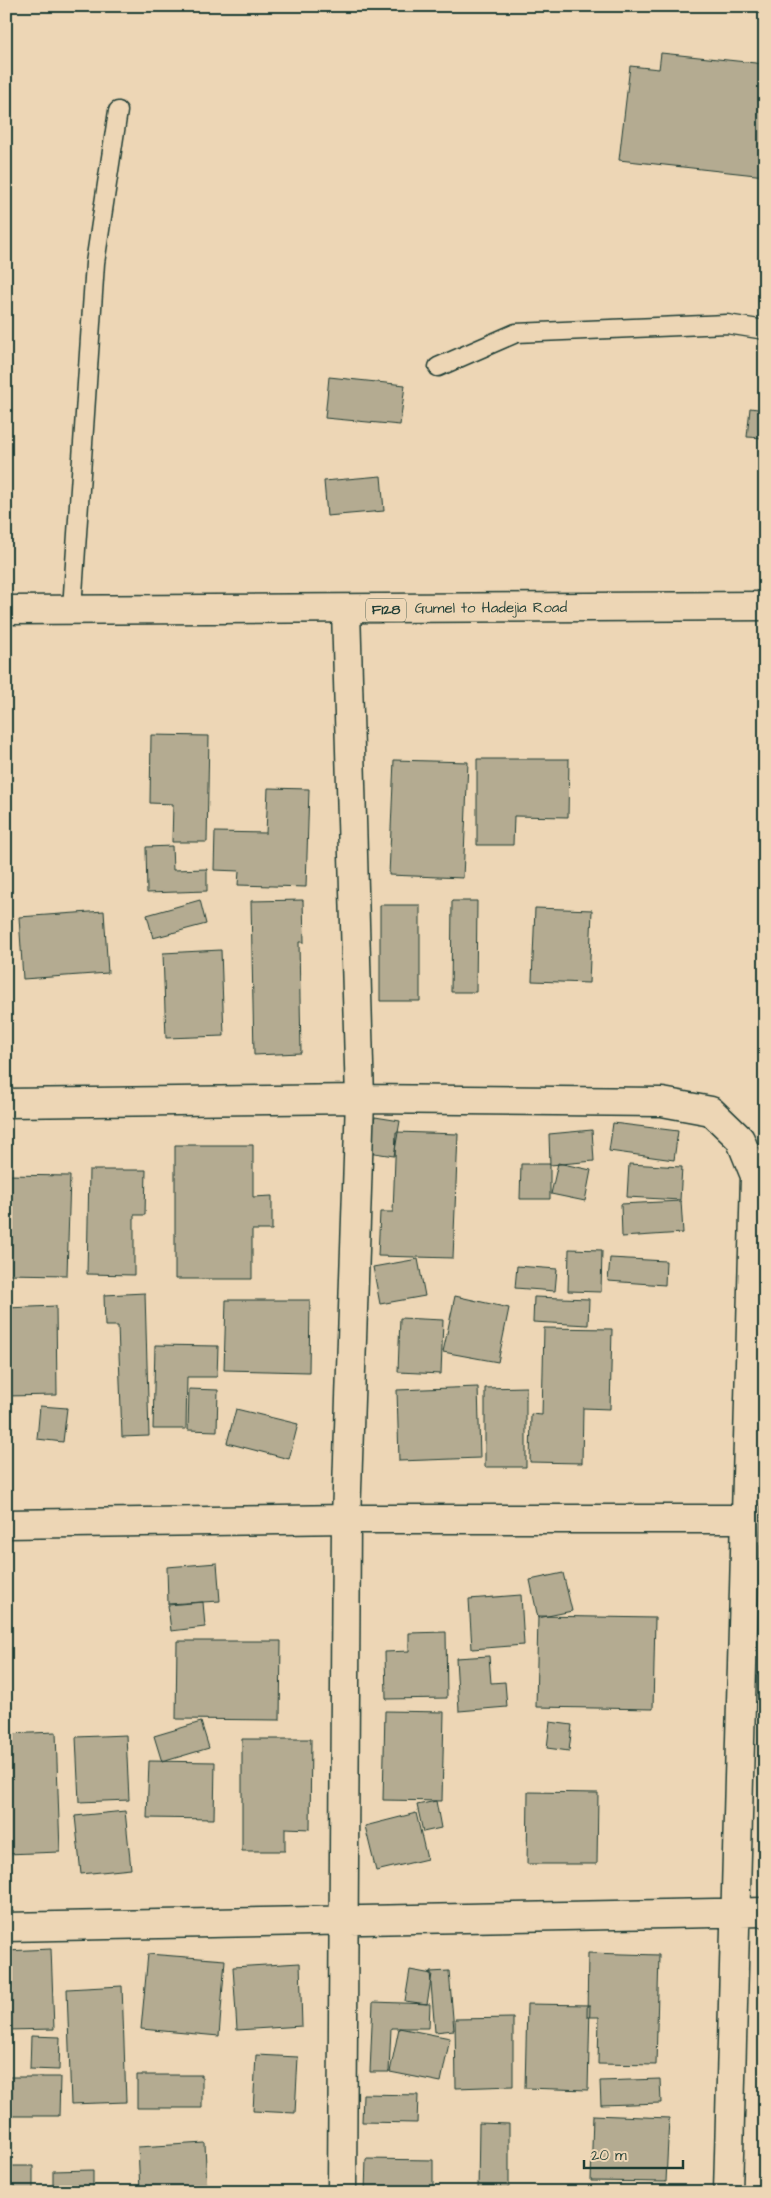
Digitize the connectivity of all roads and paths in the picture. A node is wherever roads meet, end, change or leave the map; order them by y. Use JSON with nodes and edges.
{"nodes":[{"id":1,"x":118,"y":111,"type":"dead end"},
{"id":2,"x":765,"y":330,"type":"edge"},
{"id":3,"x":438,"y":367,"type":"dead end"},
{"id":4,"x":765,"y":606,"type":"edge"},
{"id":5,"x":72,"y":609,"type":"junction"},
{"id":6,"x":6,"y":610,"type":"edge"},
{"id":7,"x":346,"y":610,"type":"junction"},
{"id":8,"x":360,"y":1099,"type":"junction"},
{"id":9,"x":6,"y":1103,"type":"edge"},
{"id":10,"x":760,"y":1176,"type":"edge"},
{"id":11,"x":757,"y":1396,"type":"edge"},
{"id":12,"x":346,"y":1519,"type":"junction"},
{"id":13,"x":746,"y":1519,"type":"junction"},
{"id":14,"x":6,"y":1524,"type":"edge"},
{"id":15,"x":754,"y":1613,"type":"edge"},
{"id":16,"x":736,"y":1912,"type":"junction"},
{"id":17,"x":765,"y":1912,"type":"edge"},
{"id":18,"x":343,"y":1920,"type":"junction"},
{"id":19,"x":6,"y":1927,"type":"edge"},
{"id":20,"x":342,"y":2192,"type":"edge"},
{"id":21,"x":728,"y":2192,"type":"edge"}],
"edges":[{"from":1,"to":5,"type":"lane"},
{"from":2,"to":3,"type":"lane"},
{"from":4,"to":7,"type":"street","name":"Gumel to Hadejia Road","number":"F128"},
{"from":5,"to":6,"type":"street","name":"Gumel to Hadejia Road","number":"F128"},
{"from":5,"to":7,"type":"street","name":"Gumel to Hadejia Road","number":"F128"},
{"from":7,"to":8,"type":"street"},
{"from":8,"to":9,"type":"street"},
{"from":8,"to":10,"type":"street"},
{"from":8,"to":12,"type":"street"},
{"from":10,"to":11,"type":"street"},
{"from":11,"to":13,"type":"street"},
{"from":12,"to":13,"type":"street"},
{"from":12,"to":14,"type":"street"},
{"from":12,"to":18,"type":"street"},
{"from":13,"to":15,"type":"street"},
{"from":15,"to":16,"type":"street"},
{"from":16,"to":17,"type":"street"},
{"from":16,"to":18,"type":"street"},
{"from":16,"to":21,"type":"street"},
{"from":18,"to":19,"type":"street"},
{"from":18,"to":20,"type":"street"}]}
